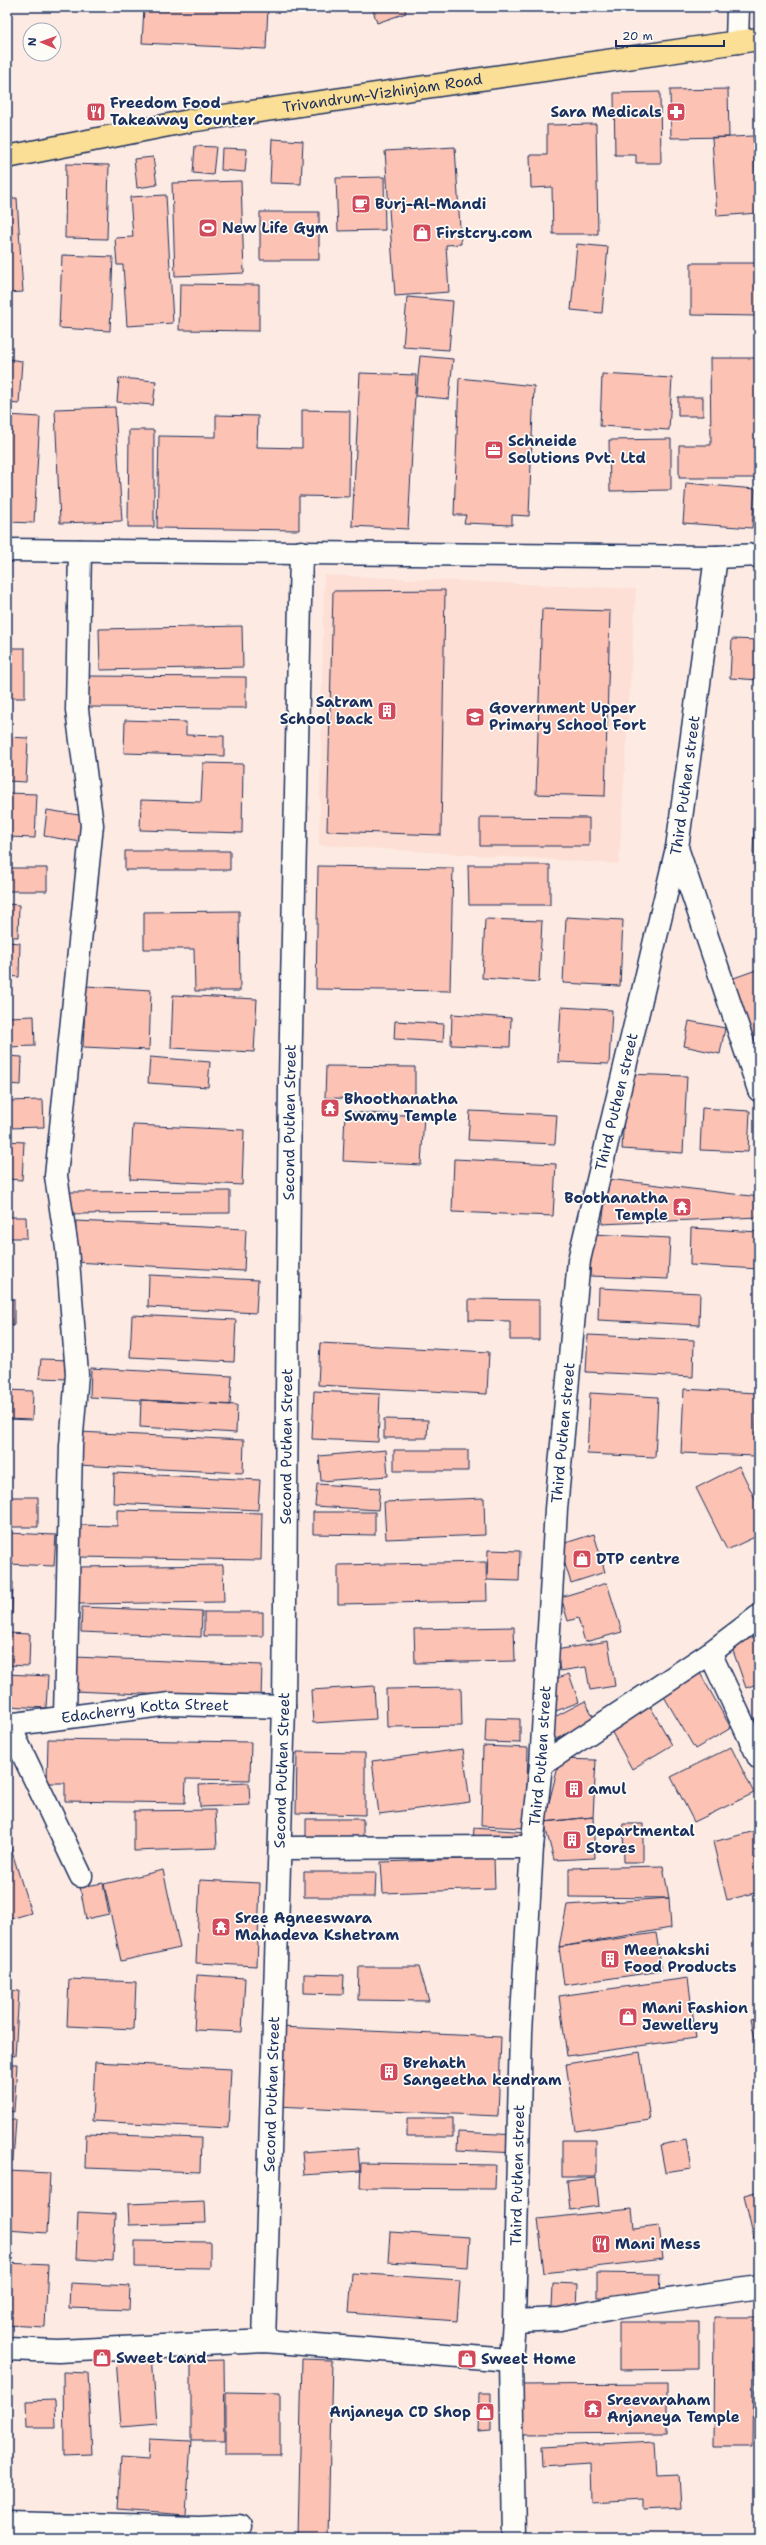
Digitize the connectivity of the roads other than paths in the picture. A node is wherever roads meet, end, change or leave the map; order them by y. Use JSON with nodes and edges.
{"nodes":[{"id":1,"x":738,"y":7,"type":"edge"},
{"id":2,"x":759,"y":39,"type":"edge"},
{"id":3,"x":737,"y":42,"type":"junction"},
{"id":4,"x":7,"y":157,"type":"edge"},
{"id":5,"x":7,"y":550,"type":"edge"},
{"id":6,"x":80,"y":551,"type":"junction"},
{"id":7,"x":301,"y":552,"type":"junction"},
{"id":8,"x":759,"y":555,"type":"edge"},
{"id":9,"x":716,"y":558,"type":"junction"},
{"id":10,"x":677,"y":848,"type":"junction"},
{"id":11,"x":759,"y":1090,"type":"edge"},
{"id":12,"x":759,"y":1616,"type":"edge"},
{"id":13,"x":710,"y":1653,"type":"junction"},
{"id":14,"x":284,"y":1706,"type":"junction"},
{"id":15,"x":65,"y":1716,"type":"junction"},
{"id":16,"x":8,"y":1725,"type":"edge"},
{"id":17,"x":759,"y":1758,"type":"edge"},
{"id":18,"x":541,"y":1765,"type":"junction"},
{"id":19,"x":532,"y":1847,"type":"junction"},
{"id":20,"x":281,"y":1848,"type":"junction"},
{"id":21,"x":81,"y":1876,"type":"dead end"},
{"id":22,"x":759,"y":2287,"type":"edge"},
{"id":23,"x":514,"y":2321,"type":"junction"},
{"id":24,"x":264,"y":2340,"type":"junction"},
{"id":25,"x":7,"y":2349,"type":"edge"},
{"id":26,"x":510,"y":2360,"type":"junction"},
{"id":27,"x":7,"y":2523,"type":"edge"},
{"id":28,"x":239,"y":2526,"type":"dead end"},
{"id":29,"x":36,"y":2531,"type":"edge"},
{"id":30,"x":514,"y":2538,"type":"edge"}],
"edges":[{"from":1,"to":3,"type":"street"},
{"from":2,"to":3,"type":"main road","name":"Trivandrum-Vizhinjam Road"},
{"from":3,"to":4,"type":"main road","name":"Trivandrum-Vizhinjam Road"},
{"from":5,"to":6,"type":"street"},
{"from":6,"to":7,"type":"street"},
{"from":6,"to":15,"type":"street"},
{"from":7,"to":9,"type":"street"},
{"from":7,"to":14,"type":"street","name":"Second Puthen Street"},
{"from":8,"to":9,"type":"street"},
{"from":9,"to":10,"type":"street","name":"Third Puthen street"},
{"from":10,"to":11,"type":"street"},
{"from":10,"to":18,"type":"street","name":"Third Puthen street"},
{"from":12,"to":13,"type":"street"},
{"from":13,"to":17,"type":"street"},
{"from":13,"to":18,"type":"street"},
{"from":14,"to":15,"type":"street","name":"Edacherry Kotta Street"},
{"from":14,"to":20,"type":"street"},
{"from":14,"to":24,"type":"street","name":"Second Puthen Street"},
{"from":15,"to":16,"type":"street","name":"Edacherry Kotta Street"},
{"from":16,"to":21,"type":"street"},
{"from":18,"to":19,"type":"street","name":"Third Puthen street"},
{"from":19,"to":20,"type":"street"},
{"from":19,"to":23,"type":"street","name":"Third Puthen street"},
{"from":20,"to":24,"type":"street"},
{"from":22,"to":23,"type":"street"},
{"from":23,"to":26,"type":"street","name":"Third Puthen street"},
{"from":24,"to":25,"type":"street"},
{"from":24,"to":26,"type":"street"},
{"from":26,"to":30,"type":"street","name":"Third Puthen street"},
{"from":27,"to":29,"type":"street"},
{"from":28,"to":29,"type":"street"}]}
